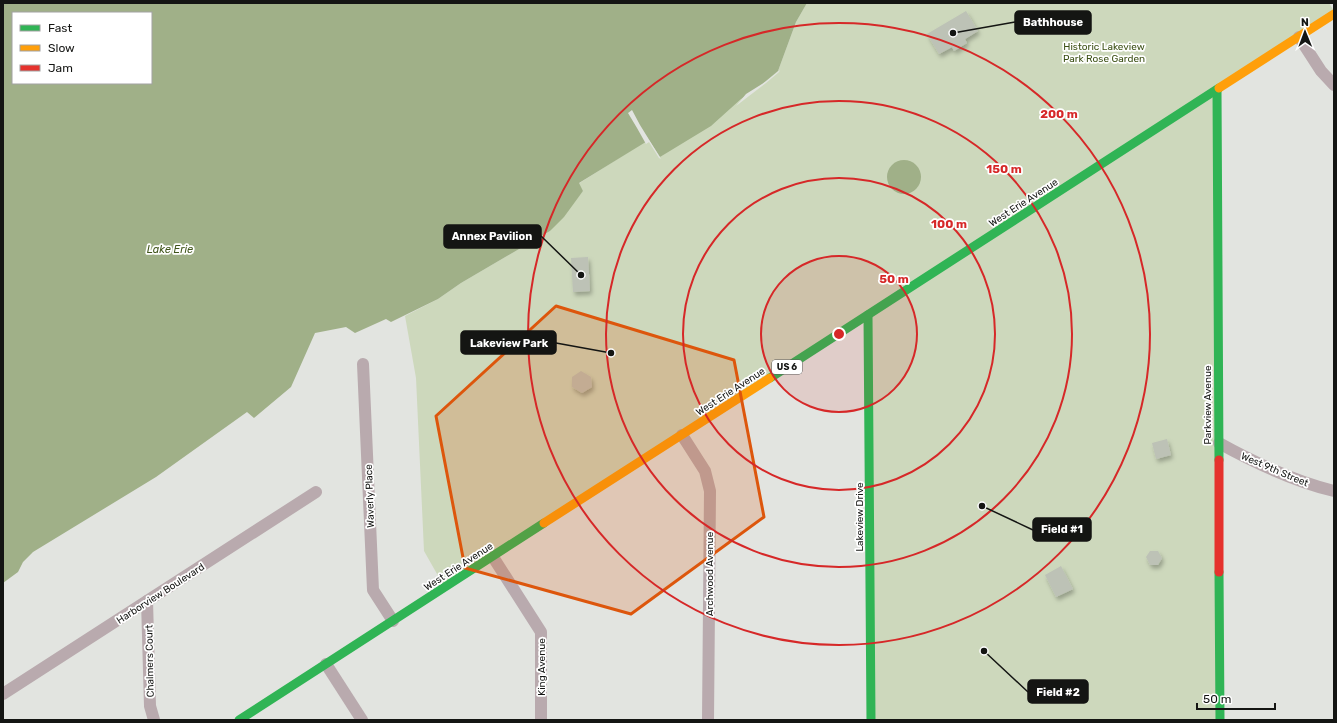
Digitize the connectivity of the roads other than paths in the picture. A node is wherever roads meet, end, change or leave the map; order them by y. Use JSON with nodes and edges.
{"nodes":[{"id":1,"x":1334,"y":14,"type":"edge"},
{"id":2,"x":1299,"y":37,"type":"junction"},
{"id":3,"x":1333,"y":85,"type":"edge"},
{"id":4,"x":1217,"y":90,"type":"junction"},
{"id":5,"x":868,"y":315,"type":"junction"},
{"id":6,"x":363,"y":364,"type":"dead end"},
{"id":7,"x":682,"y":435,"type":"junction"},
{"id":8,"x":1219,"y":442,"type":"junction"},
{"id":9,"x":1334,"y":491,"type":"edge"},
{"id":10,"x":316,"y":492,"type":"dead end"},
{"id":11,"x":493,"y":557,"type":"junction"},
{"id":12,"x":147,"y":601,"type":"junction"},
{"id":13,"x":393,"y":621,"type":"junction"},
{"id":14,"x":326,"y":664,"type":"junction"},
{"id":15,"x":3,"y":694,"type":"edge"},
{"id":16,"x":154,"y":720,"type":"edge"},
{"id":17,"x":239,"y":720,"type":"edge"},
{"id":18,"x":362,"y":720,"type":"edge"},
{"id":19,"x":541,"y":720,"type":"edge"},
{"id":20,"x":708,"y":720,"type":"edge"},
{"id":21,"x":871,"y":720,"type":"edge"},
{"id":22,"x":1220,"y":720,"type":"edge"}],
"edges":[{"from":1,"to":2,"type":"main road","name":"West Erie Avenue","number":"US 6"},
{"from":2,"to":3,"type":"street"},
{"from":2,"to":4,"type":"main road","name":"West Erie Avenue","number":"US 6"},
{"from":4,"to":5,"type":"main road","name":"West Erie Avenue","number":"US 6"},
{"from":4,"to":8,"type":"main road","name":"Parkview Avenue"},
{"from":5,"to":7,"type":"main road","name":"West Erie Avenue","number":"US 6"},
{"from":5,"to":21,"type":"main road","name":"Lakeview Drive"},
{"from":6,"to":13,"type":"street","name":"Waverly Place"},
{"from":7,"to":11,"type":"main road","name":"West Erie Avenue","number":"US 6"},
{"from":7,"to":20,"type":"street","name":"Archwood Avenue"},
{"from":8,"to":9,"type":"street","name":"West 9th Street"},
{"from":8,"to":22,"type":"main road","name":"Parkview Avenue"},
{"from":10,"to":12,"type":"street","name":"Harborview Boulevard"},
{"from":11,"to":13,"type":"main road","name":"West Erie Avenue","number":"US 6"},
{"from":11,"to":19,"type":"street","name":"King Avenue"},
{"from":12,"to":15,"type":"street","name":"Harborview Boulevard"},
{"from":12,"to":16,"type":"street","name":"Chalmers Court"},
{"from":13,"to":14,"type":"main road","name":"West Erie Avenue","number":"US 6"},
{"from":14,"to":17,"type":"main road","name":"West Erie Avenue","number":"US 6"},
{"from":14,"to":18,"type":"street"}]}
